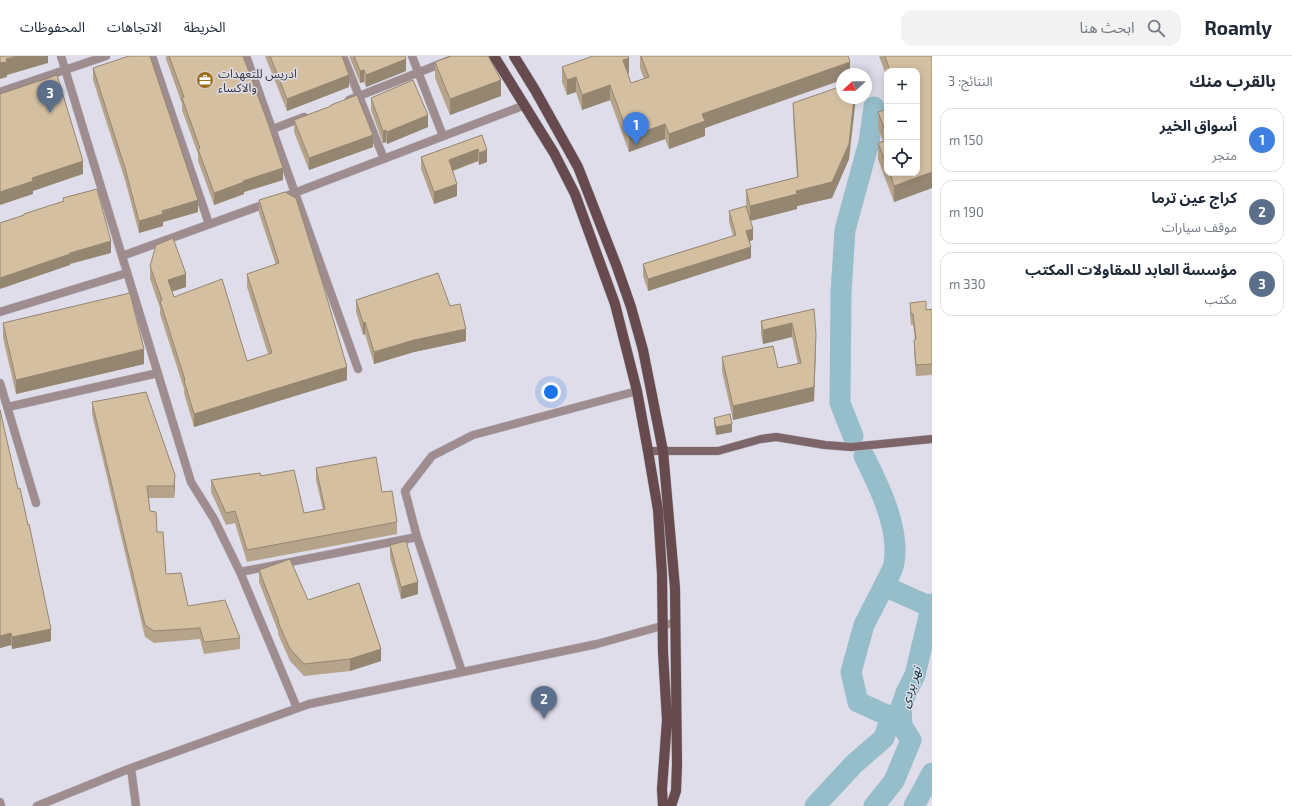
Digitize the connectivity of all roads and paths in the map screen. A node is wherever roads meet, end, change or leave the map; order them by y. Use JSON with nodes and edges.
{"nodes":[{"id":1,"x":61,"y":56,"type":"edge"},
{"id":2,"x":106,"y":56,"type":"edge"},
{"id":3,"x":152,"y":56,"type":"edge"},
{"id":4,"x":246,"y":56,"type":"edge"},
{"id":5,"x":343,"y":56,"type":"edge"},
{"id":6,"x":412,"y":56,"type":"edge"},
{"id":7,"x":460,"y":56,"type":"edge"},
{"id":8,"x":494,"y":56,"type":"edge"},
{"id":9,"x":514,"y":56,"type":"edge"},
{"id":10,"x":65,"y":69,"type":"junction"},
{"id":11,"x":418,"y":73,"type":"junction"},
{"id":12,"x":0,"y":92,"type":"edge"},
{"id":13,"x":359,"y":96,"type":"junction"},
{"id":14,"x":338,"y":104,"type":"edge"},
{"id":15,"x":525,"y":105,"type":"junction"},
{"id":16,"x":309,"y":115,"type":"edge"},
{"id":17,"x":273,"y":128,"type":"junction"},
{"id":18,"x":443,"y":136,"type":"junction"},
{"id":19,"x":384,"y":159,"type":"junction"},
{"id":20,"x":296,"y":192,"type":"junction"},
{"id":21,"x":209,"y":224,"type":"junction"},
{"id":22,"x":122,"y":256,"type":"junction"},
{"id":23,"x":127,"y":273,"type":"junction"},
{"id":24,"x":0,"y":312,"type":"edge"},
{"id":25,"x":358,"y":369,"type":"dead end"},
{"id":26,"x":158,"y":373,"type":"junction"},
{"id":27,"x":0,"y":383,"type":"edge"},
{"id":28,"x":637,"y":391,"type":"junction"},
{"id":29,"x":8,"y":407,"type":"junction"},
{"id":30,"x":932,"y":439,"type":"edge"},
{"id":31,"x":648,"y":451,"type":"junction"},
{"id":32,"x":663,"y":451,"type":"junction"},
{"id":33,"x":36,"y":503,"type":"dead end"},
{"id":34,"x":417,"y":537,"type":"junction"},
{"id":35,"x":240,"y":572,"type":"junction"},
{"id":36,"x":676,"y":622,"type":"junction"},
{"id":37,"x":662,"y":626,"type":"junction"},
{"id":38,"x":462,"y":672,"type":"junction"},
{"id":39,"x":297,"y":708,"type":"junction"},
{"id":40,"x":131,"y":768,"type":"junction"},
{"id":41,"x":0,"y":802,"type":"edge"},
{"id":42,"x":1,"y":806,"type":"edge"},
{"id":43,"x":37,"y":806,"type":"edge"},
{"id":44,"x":136,"y":806,"type":"edge"},
{"id":45,"x":662,"y":806,"type":"edge"},
{"id":46,"x":671,"y":806,"type":"edge"}],
"edges":[{"from":1,"to":10,"type":"street"},
{"from":2,"to":10,"type":"street"},
{"from":3,"to":21,"type":"street"},
{"from":4,"to":17,"type":"street"},
{"from":5,"to":13,"type":"street"},
{"from":6,"to":11,"type":"street"},
{"from":7,"to":11,"type":"street"},
{"from":8,"to":15,"type":"main road"},
{"from":9,"to":32,"type":"main road"},
{"from":10,"to":12,"type":"street"},
{"from":10,"to":22,"type":"street"},
{"from":11,"to":13,"type":"street"},
{"from":11,"to":18,"type":"street"},
{"from":13,"to":14,"type":"street"},
{"from":13,"to":19,"type":"street"},
{"from":15,"to":18,"type":"street"},
{"from":15,"to":28,"type":"main road"},
{"from":16,"to":17,"type":"street"},
{"from":17,"to":20,"type":"street"},
{"from":18,"to":19,"type":"street"},
{"from":19,"to":20,"type":"street"},
{"from":20,"to":21,"type":"street"},
{"from":20,"to":25,"type":"street"},
{"from":21,"to":22,"type":"street"},
{"from":22,"to":23,"type":"street"},
{"from":23,"to":24,"type":"street"},
{"from":23,"to":26,"type":"street"},
{"from":26,"to":29,"type":"street"},
{"from":26,"to":35,"type":"street"},
{"from":27,"to":29,"type":"street"},
{"from":28,"to":31,"type":"main road"},
{"from":28,"to":34,"type":"street"},
{"from":29,"to":33,"type":"street"},
{"from":30,"to":32,"type":"street"},
{"from":31,"to":32,"type":"street"},
{"from":31,"to":37,"type":"main road"},
{"from":32,"to":36,"type":"main road"},
{"from":34,"to":35,"type":"street"},
{"from":34,"to":38,"type":"street"},
{"from":35,"to":39,"type":"street"},
{"from":36,"to":37,"type":"street"},
{"from":36,"to":46,"type":"main road"},
{"from":37,"to":38,"type":"street"},
{"from":37,"to":45,"type":"main road"},
{"from":38,"to":39,"type":"street"},
{"from":39,"to":40,"type":"street"},
{"from":40,"to":43,"type":"street"},
{"from":40,"to":44,"type":"street"},
{"from":41,"to":42,"type":"street"}]}
